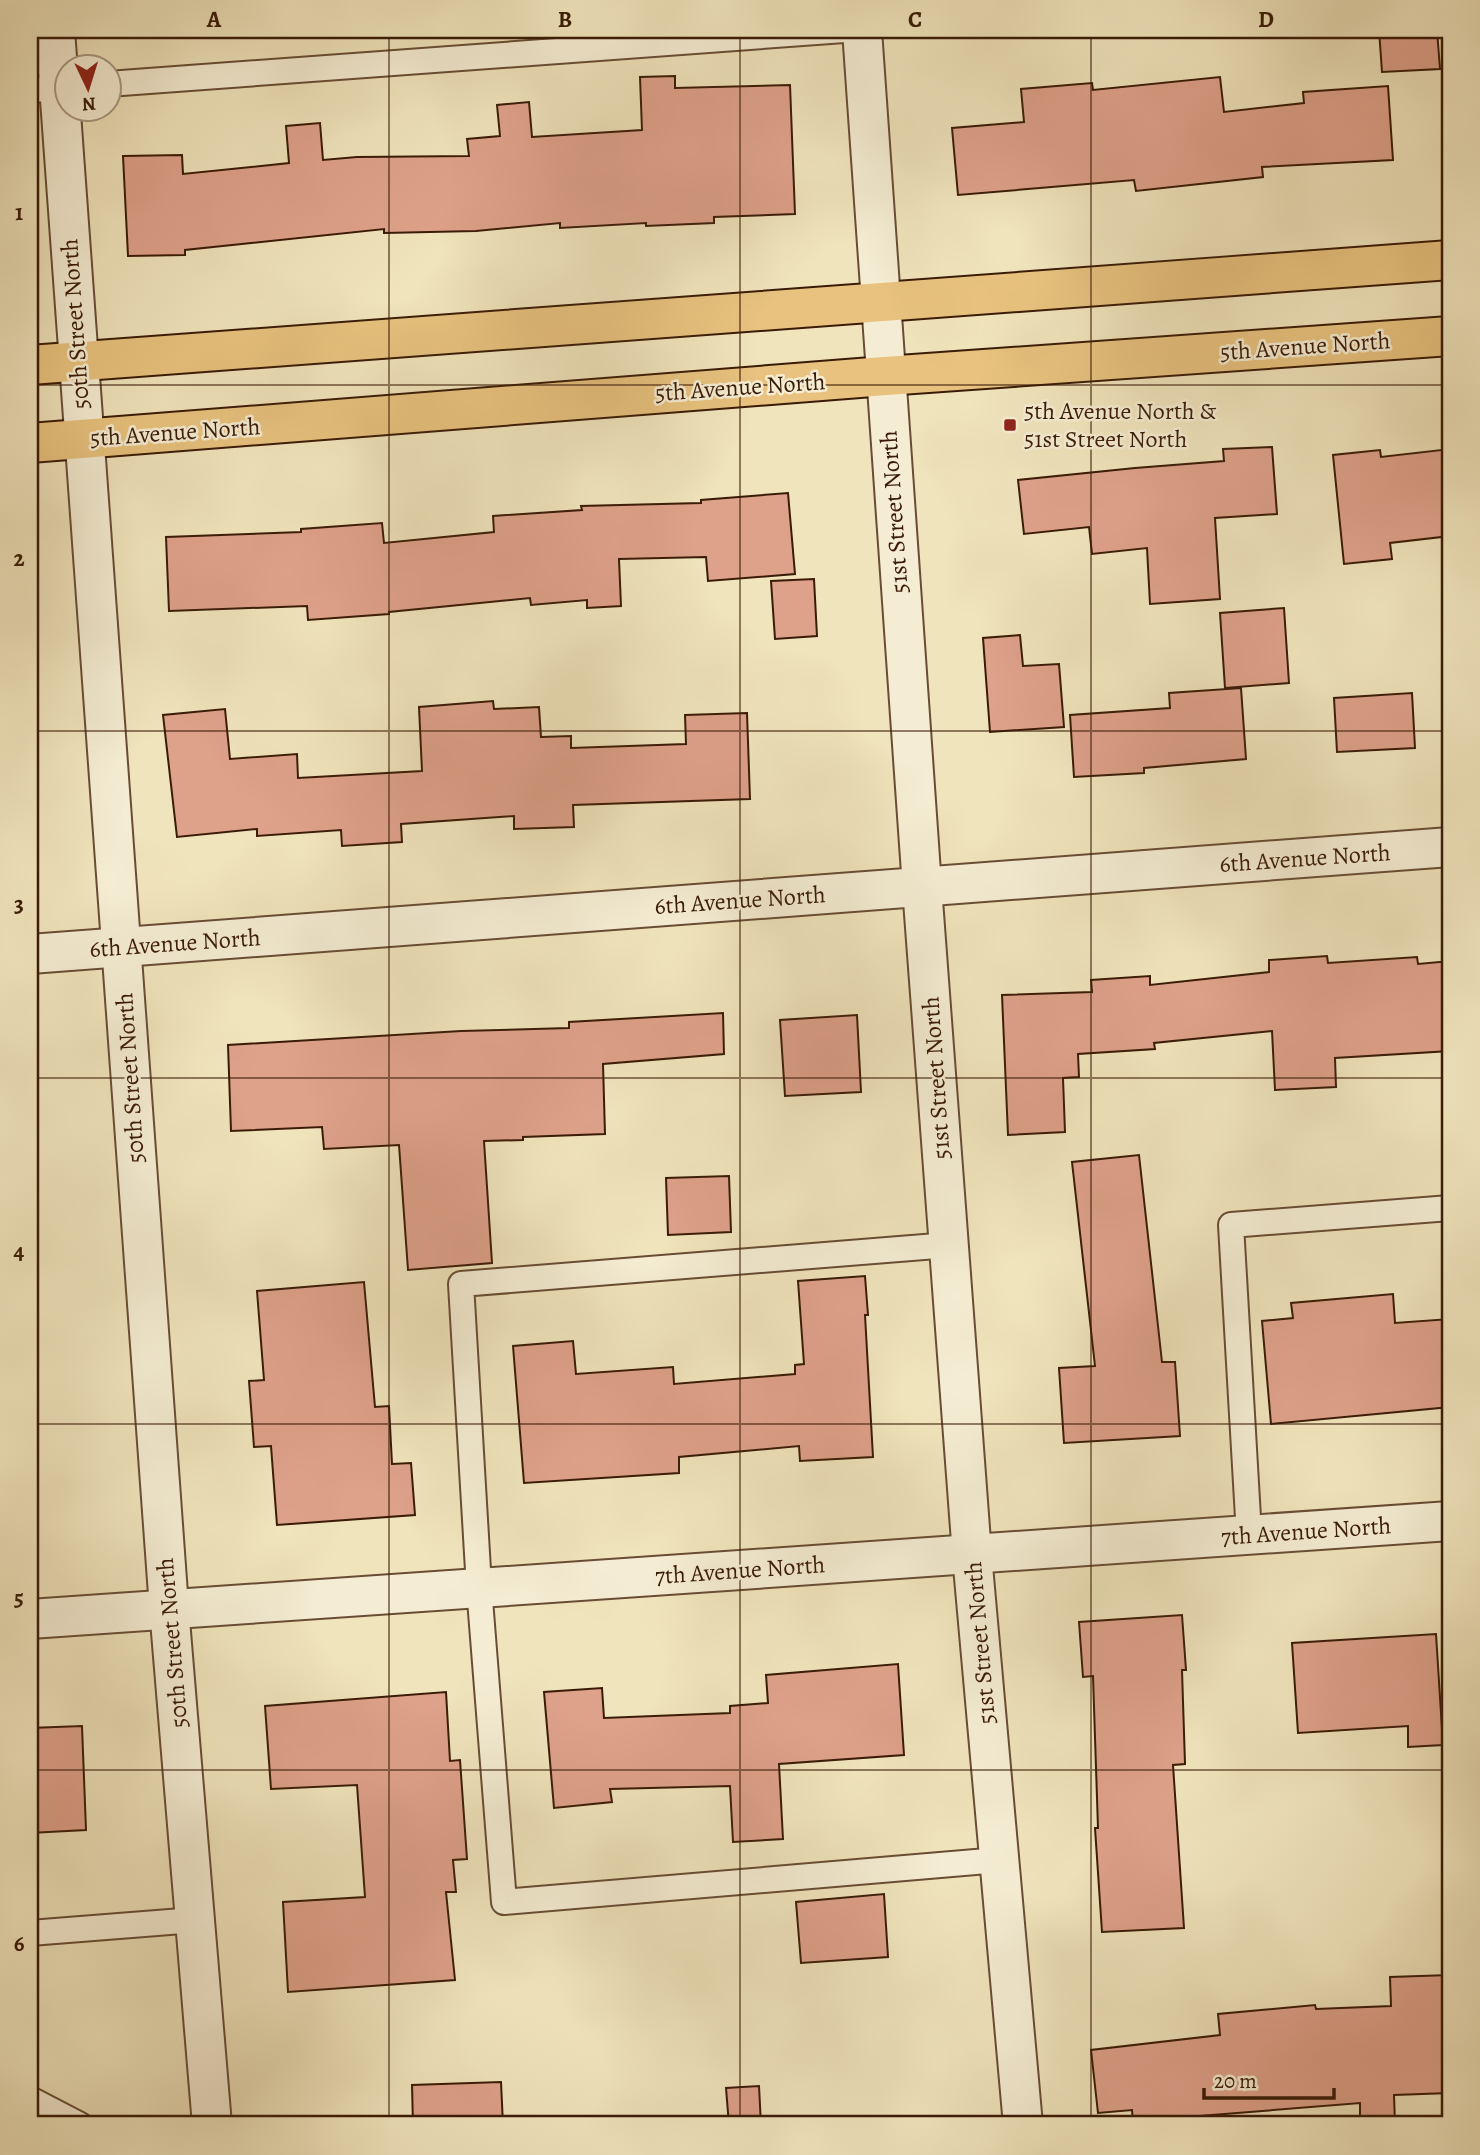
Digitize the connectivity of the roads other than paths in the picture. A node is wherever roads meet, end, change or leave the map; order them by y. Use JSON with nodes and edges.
{"nodes":[{"id":1,"x":55,"y":30,"type":"edge"},
{"id":2,"x":844,"y":30,"type":"edge"},
{"id":3,"x":862,"y":30,"type":"edge"},
{"id":4,"x":54,"y":52,"type":"edge"},
{"id":5,"x":122,"y":84,"type":"edge"},
{"id":6,"x":55,"y":122,"type":"edge"},
{"id":7,"x":1450,"y":260,"type":"edge"},
{"id":8,"x":880,"y":303,"type":"junction"},
{"id":9,"x":1450,"y":335,"type":"edge"},
{"id":10,"x":78,"y":361,"type":"junction"},
{"id":11,"x":30,"y":365,"type":"edge"},
{"id":12,"x":885,"y":376,"type":"junction"},
{"id":13,"x":83,"y":439,"type":"junction"},
{"id":14,"x":30,"y":443,"type":"edge"},
{"id":15,"x":1450,"y":847,"type":"edge"},
{"id":16,"x":922,"y":887,"type":"junction"},
{"id":17,"x":121,"y":948,"type":"junction"},
{"id":18,"x":30,"y":954,"type":"edge"},
{"id":19,"x":1450,"y":1208,"type":"edge"},
{"id":20,"x":948,"y":1245,"type":"junction"},
{"id":21,"x":1450,"y":1521,"type":"edge"},
{"id":22,"x":1249,"y":1535,"type":"junction"},
{"id":23,"x":972,"y":1555,"type":"junction"},
{"id":24,"x":479,"y":1587,"type":"junction"},
{"id":25,"x":169,"y":1608,"type":"junction"},
{"id":26,"x":30,"y":1619,"type":"edge"},
{"id":27,"x":999,"y":1860,"type":"junction"},
{"id":28,"x":195,"y":1920,"type":"junction"},
{"id":29,"x":30,"y":1933,"type":"edge"},
{"id":30,"x":30,"y":2099,"type":"edge"},
{"id":31,"x":80,"y":2125,"type":"edge"},
{"id":32,"x":212,"y":2125,"type":"edge"},
{"id":33,"x":1023,"y":2125,"type":"edge"}],
"edges":[{"from":1,"to":4,"type":"street","name":"50th Street North"},
{"from":2,"to":5,"type":"lane"},
{"from":3,"to":8,"type":"street","name":"51st Street North"},
{"from":6,"to":10,"type":"street","name":"50th Street North"},
{"from":7,"to":8,"type":"main road"},
{"from":8,"to":10,"type":"main road"},
{"from":8,"to":12,"type":"street","name":"51st Street North"},
{"from":9,"to":12,"type":"main road","name":"5th Avenue North"},
{"from":10,"to":11,"type":"main road"},
{"from":10,"to":13,"type":"street","name":"50th Street North"},
{"from":12,"to":13,"type":"main road","name":"5th Avenue North"},
{"from":12,"to":16,"type":"street","name":"51st Street North"},
{"from":13,"to":14,"type":"main road","name":"5th Avenue North"},
{"from":13,"to":17,"type":"street","name":"50th Street North"},
{"from":15,"to":16,"type":"street","name":"6th Avenue North"},
{"from":16,"to":17,"type":"street","name":"6th Avenue North"},
{"from":16,"to":20,"type":"street","name":"51st Street North"},
{"from":17,"to":18,"type":"street","name":"6th Avenue North"},
{"from":17,"to":25,"type":"street","name":"50th Street North"},
{"from":19,"to":22,"type":"lane"},
{"from":20,"to":23,"type":"street","name":"51st Street North"},
{"from":20,"to":24,"type":"lane"},
{"from":21,"to":22,"type":"street","name":"7th Avenue North"},
{"from":22,"to":23,"type":"street","name":"7th Avenue North"},
{"from":23,"to":24,"type":"street","name":"7th Avenue North"},
{"from":23,"to":27,"type":"street","name":"51st Street North"},
{"from":24,"to":25,"type":"street","name":"7th Avenue North"},
{"from":24,"to":27,"type":"lane"},
{"from":25,"to":26,"type":"street","name":"7th Avenue North"},
{"from":25,"to":28,"type":"street","name":"50th Street North"},
{"from":27,"to":33,"type":"street","name":"51st Street North"},
{"from":28,"to":29,"type":"lane"},
{"from":28,"to":32,"type":"street","name":"50th Street North"},
{"from":30,"to":31,"type":"lane"}]}
